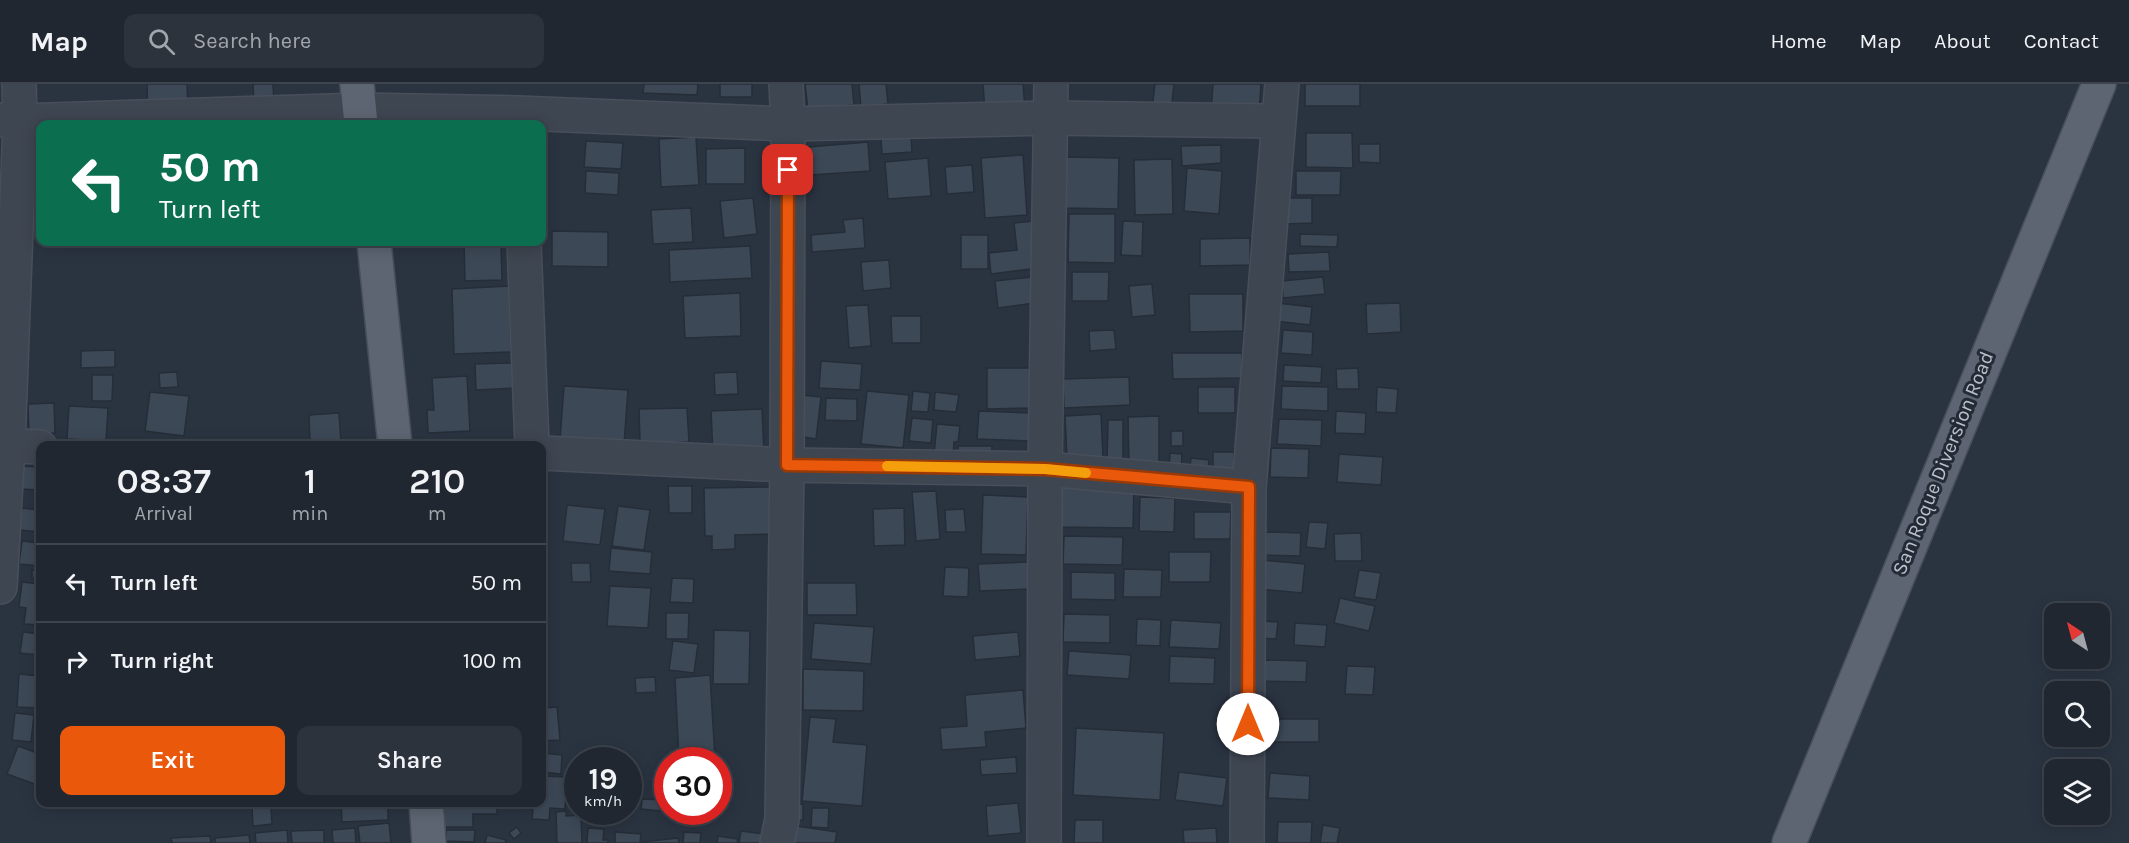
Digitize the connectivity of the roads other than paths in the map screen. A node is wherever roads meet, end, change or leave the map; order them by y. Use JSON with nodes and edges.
{"nodes":[{"id":1,"x":19,"y":84,"type":"edge"},
{"id":2,"x":786,"y":84,"type":"edge"},
{"id":3,"x":1051,"y":84,"type":"edge"},
{"id":4,"x":1282,"y":84,"type":"edge"},
{"id":5,"x":2099,"y":84,"type":"edge"},
{"id":6,"x":359,"y":106,"type":"edge"},
{"id":7,"x":518,"y":107,"type":"edge"},
{"id":8,"x":1051,"y":118,"type":"junction"},
{"id":9,"x":10,"y":120,"type":"edge"},
{"id":10,"x":1277,"y":121,"type":"junction"},
{"id":11,"x":788,"y":124,"type":"junction"},
{"id":12,"x":374,"y":246,"type":"edge"},
{"id":13,"x":524,"y":246,"type":"edge"},
{"id":14,"x":394,"y":441,"type":"edge"},
{"id":15,"x":532,"y":441,"type":"edge"},
{"id":16,"x":4,"y":445,"type":"edge"},
{"id":17,"x":36,"y":447,"type":"edge"},
{"id":18,"x":546,"y":453,"type":"edge"},
{"id":19,"x":787,"y":465,"type":"junction"},
{"id":20,"x":1045,"y":469,"type":"junction"},
{"id":21,"x":1249,"y":487,"type":"junction"},
{"id":22,"x":0,"y":587,"type":"edge"},
{"id":23,"x":426,"y":807,"type":"edge"},
{"id":24,"x":429,"y":843,"type":"edge"},
{"id":25,"x":777,"y":843,"type":"edge"},
{"id":26,"x":1044,"y":843,"type":"edge"},
{"id":27,"x":1247,"y":843,"type":"edge"},
{"id":28,"x":1789,"y":843,"type":"edge"}],
"edges":[{"from":1,"to":9,"type":"street"},
{"from":2,"to":11,"type":"street"},
{"from":3,"to":8,"type":"street"},
{"from":4,"to":10,"type":"street"},
{"from":5,"to":28,"type":"main road","name":"San Roque Diversion Road"},
{"from":6,"to":7,"type":"street"},
{"from":6,"to":9,"type":"street"},
{"from":7,"to":11,"type":"street"},
{"from":8,"to":10,"type":"street"},
{"from":8,"to":11,"type":"street"},
{"from":8,"to":20,"type":"street"},
{"from":9,"to":16,"type":"street"},
{"from":10,"to":21,"type":"street"},
{"from":11,"to":19,"type":"street"},
{"from":12,"to":14,"type":"main road"},
{"from":13,"to":15,"type":"street"},
{"from":16,"to":17,"type":"street"},
{"from":16,"to":22,"type":"street"},
{"from":18,"to":19,"type":"street"},
{"from":19,"to":20,"type":"street"},
{"from":19,"to":25,"type":"street"},
{"from":20,"to":21,"type":"street"},
{"from":20,"to":26,"type":"street"},
{"from":21,"to":27,"type":"street"},
{"from":23,"to":24,"type":"main road"}]}
